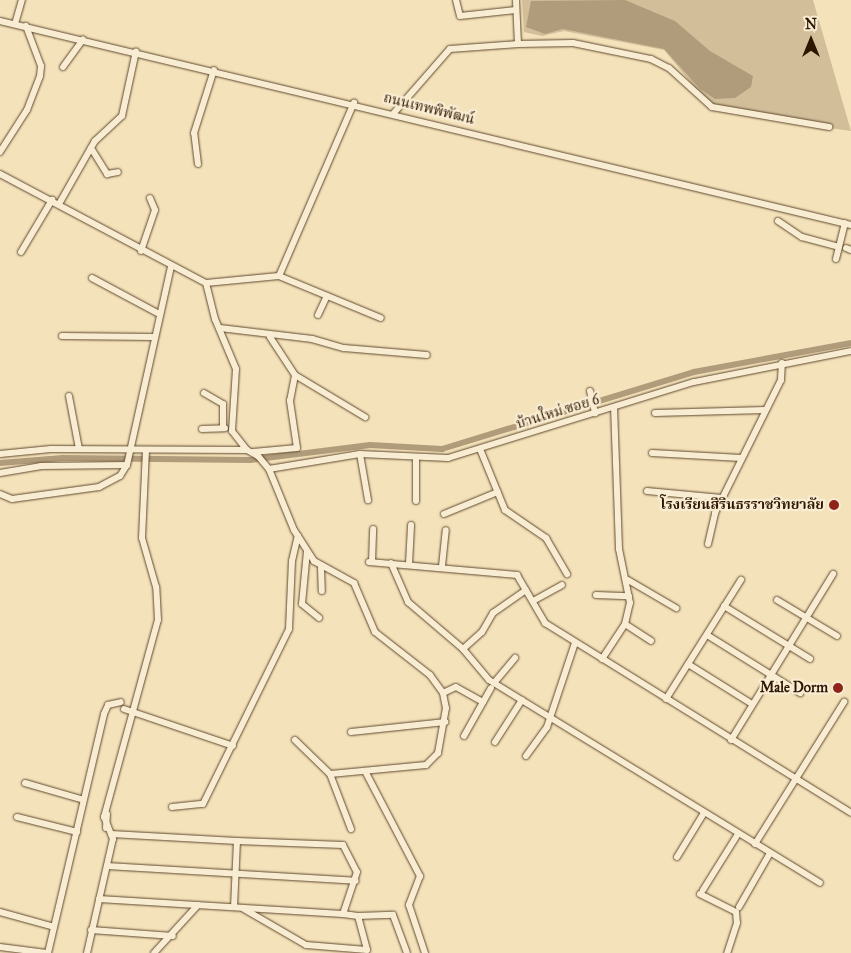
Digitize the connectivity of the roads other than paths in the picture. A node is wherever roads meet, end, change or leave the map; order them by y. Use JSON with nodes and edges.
{"nodes":[{"id":1,"x":22,"y":0,"type":"edge"},
{"id":2,"x":456,"y":0,"type":"edge"},
{"id":3,"x":516,"y":0,"type":"edge"},
{"id":4,"x":516,"y":10,"type":"junction"},
{"id":5,"x":0,"y":21,"type":"edge"},
{"id":6,"x":14,"y":24,"type":"junction"},
{"id":7,"x":26,"y":26,"type":"junction"},
{"id":8,"x":83,"y":39,"type":"junction"},
{"id":9,"x":518,"y":44,"type":"junction"},
{"id":10,"x":136,"y":51,"type":"junction"},
{"id":11,"x":63,"y":67,"type":"dead end"},
{"id":12,"x":214,"y":70,"type":"junction"},
{"id":13,"x":354,"y":103,"type":"junction"},
{"id":14,"x":393,"y":114,"type":"junction"},
{"id":15,"x":829,"y":127,"type":"dead end"},
{"id":16,"x":91,"y":148,"type":"junction"},
{"id":17,"x":0,"y":152,"type":"edge"},
{"id":18,"x":198,"y":164,"type":"dead end"},
{"id":19,"x":118,"y":172,"type":"dead end"},
{"id":20,"x":0,"y":174,"type":"edge"},
{"id":21,"x":150,"y":198,"type":"dead end"},
{"id":22,"x":52,"y":200,"type":"junction"},
{"id":23,"x":59,"y":204,"type":"junction"},
{"id":24,"x":778,"y":221,"type":"dead end"},
{"id":25,"x":848,"y":224,"type":"edge"},
{"id":26,"x":845,"y":248,"type":"edge"},
{"id":27,"x":141,"y":251,"type":"junction"},
{"id":28,"x":20,"y":252,"type":"dead end"},
{"id":29,"x":836,"y":259,"type":"dead end"},
{"id":30,"x":171,"y":267,"type":"junction"},
{"id":31,"x":279,"y":276,"type":"junction"},
{"id":32,"x":92,"y":278,"type":"dead end"},
{"id":33,"x":206,"y":283,"type":"junction"},
{"id":34,"x":327,"y":296,"type":"junction"},
{"id":35,"x":159,"y":314,"type":"junction"},
{"id":36,"x":318,"y":314,"type":"dead end"},
{"id":37,"x":381,"y":318,"type":"dead end"},
{"id":38,"x":220,"y":328,"type":"junction"},
{"id":39,"x":62,"y":336,"type":"dead end"},
{"id":40,"x":153,"y":337,"type":"junction"},
{"id":41,"x":270,"y":337,"type":"junction"},
{"id":42,"x":851,"y":351,"type":"edge"},
{"id":43,"x":427,"y":355,"type":"dead end"},
{"id":44,"x":782,"y":363,"type":"junction"},
{"id":45,"x":295,"y":375,"type":"junction"},
{"id":46,"x":590,"y":391,"type":"dead end"},
{"id":47,"x":204,"y":393,"type":"dead end"},
{"id":48,"x":69,"y":396,"type":"dead end"},
{"id":49,"x":614,"y":408,"type":"junction"},
{"id":50,"x":594,"y":410,"type":"junction"},
{"id":51,"x":765,"y":410,"type":"junction"},
{"id":52,"x":655,"y":413,"type":"dead end"},
{"id":53,"x":365,"y":417,"type":"dead end"},
{"id":54,"x":231,"y":427,"type":"junction"},
{"id":55,"x":223,"y":428,"type":"junction"},
{"id":56,"x":202,"y":429,"type":"dead end"},
{"id":57,"x":480,"y":449,"type":"junction"},
{"id":58,"x":79,"y":450,"type":"junction"},
{"id":59,"x":128,"y":452,"type":"junction"},
{"id":60,"x":145,"y":453,"type":"junction"},
{"id":61,"x":652,"y":453,"type":"dead end"},
{"id":62,"x":0,"y":454,"type":"edge"},
{"id":63,"x":360,"y":454,"type":"junction"},
{"id":64,"x":255,"y":455,"type":"junction"},
{"id":65,"x":416,"y":458,"type":"junction"},
{"id":66,"x":741,"y":458,"type":"junction"},
{"id":67,"x":127,"y":464,"type":"junction"},
{"id":68,"x":270,"y":470,"type":"junction"},
{"id":69,"x":0,"y":473,"type":"edge"},
{"id":70,"x":647,"y":491,"type":"dead end"},
{"id":71,"x":498,"y":492,"type":"junction"},
{"id":72,"x":0,"y":494,"type":"edge"},
{"id":73,"x":722,"y":498,"type":"junction"},
{"id":74,"x":368,"y":500,"type":"dead end"},
{"id":75,"x":416,"y":501,"type":"dead end"},
{"id":76,"x":444,"y":514,"type":"dead end"},
{"id":77,"x":411,"y":525,"type":"dead end"},
{"id":78,"x":373,"y":529,"type":"dead end"},
{"id":79,"x":446,"y":530,"type":"dead end"},
{"id":80,"x":298,"y":536,"type":"junction"},
{"id":81,"x":708,"y":544,"type":"dead end"},
{"id":82,"x":307,"y":551,"type":"junction"},
{"id":83,"x":392,"y":563,"type":"junction"},
{"id":84,"x":409,"y":564,"type":"junction"},
{"id":85,"x":442,"y":566,"type":"junction"},
{"id":86,"x":320,"y":568,"type":"junction"},
{"id":87,"x":567,"y":574,"type":"dead end"},
{"id":88,"x":833,"y":574,"type":"dead end"},
{"id":89,"x":628,"y":580,"type":"junction"},
{"id":90,"x":741,"y":580,"type":"dead end"},
{"id":91,"x":562,"y":585,"type":"dead end"},
{"id":92,"x":526,"y":590,"type":"junction"},
{"id":93,"x":322,"y":591,"type":"dead end"},
{"id":94,"x":596,"y":595,"type":"dead end"},
{"id":95,"x":629,"y":596,"type":"junction"},
{"id":96,"x":777,"y":600,"type":"dead end"},
{"id":97,"x":532,"y":601,"type":"junction"},
{"id":98,"x":724,"y":606,"type":"junction"},
{"id":99,"x":676,"y":608,"type":"dead end"},
{"id":100,"x":806,"y":617,"type":"junction"},
{"id":101,"x":319,"y":618,"type":"dead end"},
{"id":102,"x":624,"y":624,"type":"junction"},
{"id":103,"x":707,"y":635,"type":"junction"},
{"id":104,"x":838,"y":636,"type":"dead end"},
{"id":105,"x":651,"y":641,"type":"dead end"},
{"id":106,"x":575,"y":643,"type":"junction"},
{"id":107,"x":788,"y":647,"type":"junction"},
{"id":108,"x":463,"y":649,"type":"junction"},
{"id":109,"x":515,"y":658,"type":"dead end"},
{"id":110,"x":602,"y":659,"type":"junction"},
{"id":111,"x":810,"y":660,"type":"dead end"},
{"id":112,"x":688,"y":664,"type":"junction"},
{"id":113,"x":771,"y":675,"type":"junction"},
{"id":114,"x":492,"y":686,"type":"junction"},
{"id":115,"x":443,"y":693,"type":"junction"},
{"id":116,"x":800,"y":693,"type":"dead end"},
{"id":117,"x":666,"y":699,"type":"junction"},
{"id":118,"x":522,"y":700,"type":"junction"},
{"id":119,"x":483,"y":702,"type":"junction"},
{"id":120,"x":844,"y":702,"type":"dead end"},
{"id":121,"x":752,"y":704,"type":"junction"},
{"id":122,"x":135,"y":709,"type":"junction"},
{"id":123,"x":550,"y":716,"type":"junction"},
{"id":124,"x":445,"y":722,"type":"junction"},
{"id":125,"x":351,"y":732,"type":"dead end"},
{"id":126,"x":464,"y":736,"type":"dead end"},
{"id":127,"x":294,"y":740,"type":"dead end"},
{"id":128,"x":731,"y":740,"type":"junction"},
{"id":129,"x":495,"y":742,"type":"dead end"},
{"id":130,"x":233,"y":746,"type":"junction"},
{"id":131,"x":526,"y":756,"type":"dead end"},
{"id":132,"x":365,"y":771,"type":"junction"},
{"id":133,"x":330,"y":774,"type":"junction"},
{"id":134,"x":795,"y":780,"type":"junction"},
{"id":135,"x":24,"y":784,"type":"dead end"},
{"id":136,"x":84,"y":800,"type":"junction"},
{"id":137,"x":172,"y":807,"type":"dead end"},
{"id":138,"x":704,"y":813,"type":"junction"},
{"id":139,"x":851,"y":813,"type":"edge"},
{"id":140,"x":17,"y":816,"type":"dead end"},
{"id":141,"x":351,"y":829,"type":"dead end"},
{"id":142,"x":109,"y":831,"type":"junction"},
{"id":143,"x":77,"y":832,"type":"junction"},
{"id":144,"x":738,"y":834,"type":"junction"},
{"id":145,"x":237,"y":841,"type":"junction"},
{"id":146,"x":755,"y":844,"type":"junction"},
{"id":147,"x":770,"y":853,"type":"junction"},
{"id":148,"x":677,"y":857,"type":"dead end"},
{"id":149,"x":107,"y":866,"type":"junction"},
{"id":150,"x":235,"y":873,"type":"junction"},
{"id":151,"x":356,"y":881,"type":"junction"},
{"id":152,"x":820,"y":883,"type":"dead end"},
{"id":153,"x":99,"y":899,"type":"junction"},
{"id":154,"x":198,"y":905,"type":"junction"},
{"id":155,"x":234,"y":907,"type":"junction"},
{"id":156,"x":739,"y":907,"type":"dead end"},
{"id":157,"x":244,"y":909,"type":"junction"},
{"id":158,"x":0,"y":912,"type":"edge"},
{"id":159,"x":343,"y":914,"type":"junction"},
{"id":160,"x":358,"y":916,"type":"junction"},
{"id":161,"x":54,"y":927,"type":"junction"},
{"id":162,"x":91,"y":930,"type":"junction"},
{"id":163,"x":173,"y":936,"type":"junction"},
{"id":164,"x":0,"y":947,"type":"edge"},
{"id":165,"x":368,"y":951,"type":"edge"},
{"id":166,"x":47,"y":953,"type":"edge"},
{"id":167,"x":87,"y":953,"type":"edge"},
{"id":168,"x":154,"y":953,"type":"edge"},
{"id":169,"x":407,"y":953,"type":"edge"},
{"id":170,"x":425,"y":953,"type":"edge"},
{"id":171,"x":727,"y":953,"type":"edge"}],
"edges":[{"from":1,"to":6,"type":"street"},
{"from":2,"to":4,"type":"street"},
{"from":3,"to":4,"type":"street"},
{"from":4,"to":9,"type":"street"},
{"from":5,"to":6,"type":"street","name":"ถนนเทพพิพัฒน์"},
{"from":6,"to":7,"type":"street","name":"ถนนเทพพิพัฒน์"},
{"from":7,"to":8,"type":"street","name":"ถนนเทพพิพัฒน์"},
{"from":7,"to":17,"type":"street"},
{"from":8,"to":10,"type":"street","name":"ถนนเทพพิพัฒน์"},
{"from":8,"to":11,"type":"street"},
{"from":9,"to":14,"type":"street"},
{"from":9,"to":15,"type":"street"},
{"from":10,"to":12,"type":"street","name":"ถนนเทพพิพัฒน์"},
{"from":10,"to":16,"type":"street"},
{"from":12,"to":13,"type":"street","name":"ถนนเทพพิพัฒน์"},
{"from":12,"to":18,"type":"street"},
{"from":13,"to":14,"type":"street","name":"ถนนเทพพิพัฒน์"},
{"from":13,"to":31,"type":"street"},
{"from":14,"to":25,"type":"street","name":"ถนนเทพพิพัฒน์"},
{"from":16,"to":19,"type":"street"},
{"from":16,"to":23,"type":"street"},
{"from":20,"to":22,"type":"street"},
{"from":21,"to":27,"type":"street"},
{"from":22,"to":23,"type":"street"},
{"from":22,"to":28,"type":"street"},
{"from":23,"to":27,"type":"street"},
{"from":24,"to":26,"type":"street"},
{"from":25,"to":26,"type":"street"},
{"from":26,"to":29,"type":"street"},
{"from":27,"to":30,"type":"street"},
{"from":30,"to":33,"type":"street"},
{"from":30,"to":35,"type":"street"},
{"from":31,"to":33,"type":"street"},
{"from":31,"to":34,"type":"street"},
{"from":32,"to":35,"type":"street"},
{"from":33,"to":38,"type":"street"},
{"from":34,"to":36,"type":"street"},
{"from":34,"to":37,"type":"street"},
{"from":35,"to":40,"type":"street"},
{"from":38,"to":41,"type":"street"},
{"from":38,"to":54,"type":"street"},
{"from":39,"to":40,"type":"street"},
{"from":40,"to":59,"type":"street"},
{"from":41,"to":43,"type":"street"},
{"from":41,"to":45,"type":"street"},
{"from":42,"to":44,"type":"street","name":"บ้านใหม่ ซอย 6"},
{"from":44,"to":49,"type":"street","name":"บ้านใหม่ ซอย 6"},
{"from":44,"to":51,"type":"street"},
{"from":45,"to":53,"type":"street"},
{"from":45,"to":64,"type":"street"},
{"from":46,"to":50,"type":"street"},
{"from":47,"to":55,"type":"street"},
{"from":48,"to":58,"type":"street"},
{"from":49,"to":50,"type":"street","name":"บ้านใหม่ ซอย 6"},
{"from":49,"to":89,"type":"street"},
{"from":50,"to":57,"type":"street","name":"บ้านใหม่ ซอย 6"},
{"from":51,"to":52,"type":"street"},
{"from":51,"to":66,"type":"street"},
{"from":54,"to":55,"type":"street"},
{"from":54,"to":64,"type":"street"},
{"from":55,"to":56,"type":"street"},
{"from":57,"to":65,"type":"street","name":"บ้านใหม่ ซอย 6"},
{"from":57,"to":71,"type":"street"},
{"from":58,"to":59,"type":"street"},
{"from":58,"to":62,"type":"street"},
{"from":59,"to":60,"type":"street"},
{"from":59,"to":67,"type":"street"},
{"from":60,"to":64,"type":"street"},
{"from":60,"to":122,"type":"street"},
{"from":61,"to":66,"type":"street"},
{"from":63,"to":65,"type":"street","name":"บ้านใหม่ ซอย 6"},
{"from":63,"to":68,"type":"street","name":"บ้านใหม่ ซอย 6"},
{"from":63,"to":74,"type":"street"},
{"from":64,"to":68,"type":"street"},
{"from":65,"to":75,"type":"street"},
{"from":66,"to":73,"type":"street"},
{"from":67,"to":69,"type":"street"},
{"from":67,"to":72,"type":"street"},
{"from":68,"to":80,"type":"street"},
{"from":70,"to":73,"type":"street"},
{"from":71,"to":76,"type":"street"},
{"from":71,"to":87,"type":"street"},
{"from":73,"to":81,"type":"street"},
{"from":77,"to":84,"type":"street"},
{"from":78,"to":83,"type":"street"},
{"from":79,"to":85,"type":"street"},
{"from":80,"to":82,"type":"street"},
{"from":80,"to":130,"type":"street"},
{"from":82,"to":86,"type":"street"},
{"from":82,"to":101,"type":"street"},
{"from":83,"to":84,"type":"street"},
{"from":83,"to":108,"type":"street"},
{"from":84,"to":85,"type":"street"},
{"from":85,"to":92,"type":"street"},
{"from":86,"to":93,"type":"street"},
{"from":86,"to":115,"type":"street"},
{"from":88,"to":100,"type":"street"},
{"from":89,"to":95,"type":"street"},
{"from":89,"to":99,"type":"street"},
{"from":90,"to":98,"type":"street"},
{"from":91,"to":97,"type":"street"},
{"from":92,"to":97,"type":"street"},
{"from":92,"to":108,"type":"street"},
{"from":94,"to":95,"type":"street"},
{"from":95,"to":102,"type":"street"},
{"from":96,"to":100,"type":"street"},
{"from":97,"to":106,"type":"street"},
{"from":98,"to":103,"type":"street"},
{"from":98,"to":107,"type":"street"},
{"from":100,"to":104,"type":"street"},
{"from":100,"to":107,"type":"street"},
{"from":102,"to":105,"type":"street"},
{"from":102,"to":110,"type":"street"},
{"from":103,"to":112,"type":"street"},
{"from":103,"to":113,"type":"street"},
{"from":106,"to":110,"type":"street"},
{"from":106,"to":123,"type":"street"},
{"from":107,"to":111,"type":"street"},
{"from":107,"to":113,"type":"street"},
{"from":108,"to":114,"type":"street"},
{"from":109,"to":114,"type":"street"},
{"from":110,"to":117,"type":"street"},
{"from":112,"to":117,"type":"street"},
{"from":112,"to":121,"type":"street"},
{"from":113,"to":116,"type":"street"},
{"from":113,"to":121,"type":"street"},
{"from":114,"to":118,"type":"street"},
{"from":114,"to":119,"type":"street"},
{"from":115,"to":119,"type":"street"},
{"from":115,"to":124,"type":"street"},
{"from":117,"to":128,"type":"street"},
{"from":118,"to":123,"type":"street"},
{"from":118,"to":129,"type":"street"},
{"from":119,"to":126,"type":"street"},
{"from":120,"to":134,"type":"street"},
{"from":121,"to":128,"type":"street"},
{"from":122,"to":130,"type":"street"},
{"from":122,"to":136,"type":"street"},
{"from":122,"to":142,"type":"street"},
{"from":123,"to":131,"type":"street"},
{"from":123,"to":138,"type":"street"},
{"from":124,"to":125,"type":"street"},
{"from":124,"to":132,"type":"street"},
{"from":127,"to":133,"type":"street"},
{"from":128,"to":134,"type":"street"},
{"from":130,"to":137,"type":"street"},
{"from":132,"to":133,"type":"street"},
{"from":132,"to":170,"type":"street"},
{"from":133,"to":141,"type":"street"},
{"from":134,"to":139,"type":"street"},
{"from":134,"to":146,"type":"street"},
{"from":135,"to":136,"type":"street"},
{"from":136,"to":143,"type":"street"},
{"from":138,"to":144,"type":"street"},
{"from":138,"to":148,"type":"street"},
{"from":140,"to":143,"type":"street"},
{"from":142,"to":145,"type":"street"},
{"from":142,"to":149,"type":"street"},
{"from":143,"to":161,"type":"street"},
{"from":144,"to":146,"type":"street"},
{"from":144,"to":171,"type":"street"},
{"from":145,"to":150,"type":"street"},
{"from":145,"to":151,"type":"street"},
{"from":146,"to":147,"type":"street"},
{"from":147,"to":152,"type":"street"},
{"from":147,"to":156,"type":"street"},
{"from":149,"to":150,"type":"street"},
{"from":149,"to":153,"type":"street"},
{"from":150,"to":151,"type":"street"},
{"from":150,"to":155,"type":"street"},
{"from":151,"to":159,"type":"street"},
{"from":153,"to":154,"type":"street"},
{"from":153,"to":162,"type":"street"},
{"from":154,"to":155,"type":"street"},
{"from":154,"to":163,"type":"street"},
{"from":155,"to":157,"type":"street"},
{"from":157,"to":159,"type":"street"},
{"from":157,"to":165,"type":"street"},
{"from":158,"to":161,"type":"street"},
{"from":159,"to":160,"type":"street"},
{"from":160,"to":165,"type":"street"},
{"from":160,"to":169,"type":"street"},
{"from":161,"to":166,"type":"street"},
{"from":162,"to":163,"type":"street"},
{"from":162,"to":167,"type":"street"},
{"from":163,"to":168,"type":"street"},
{"from":164,"to":166,"type":"street"}]}
